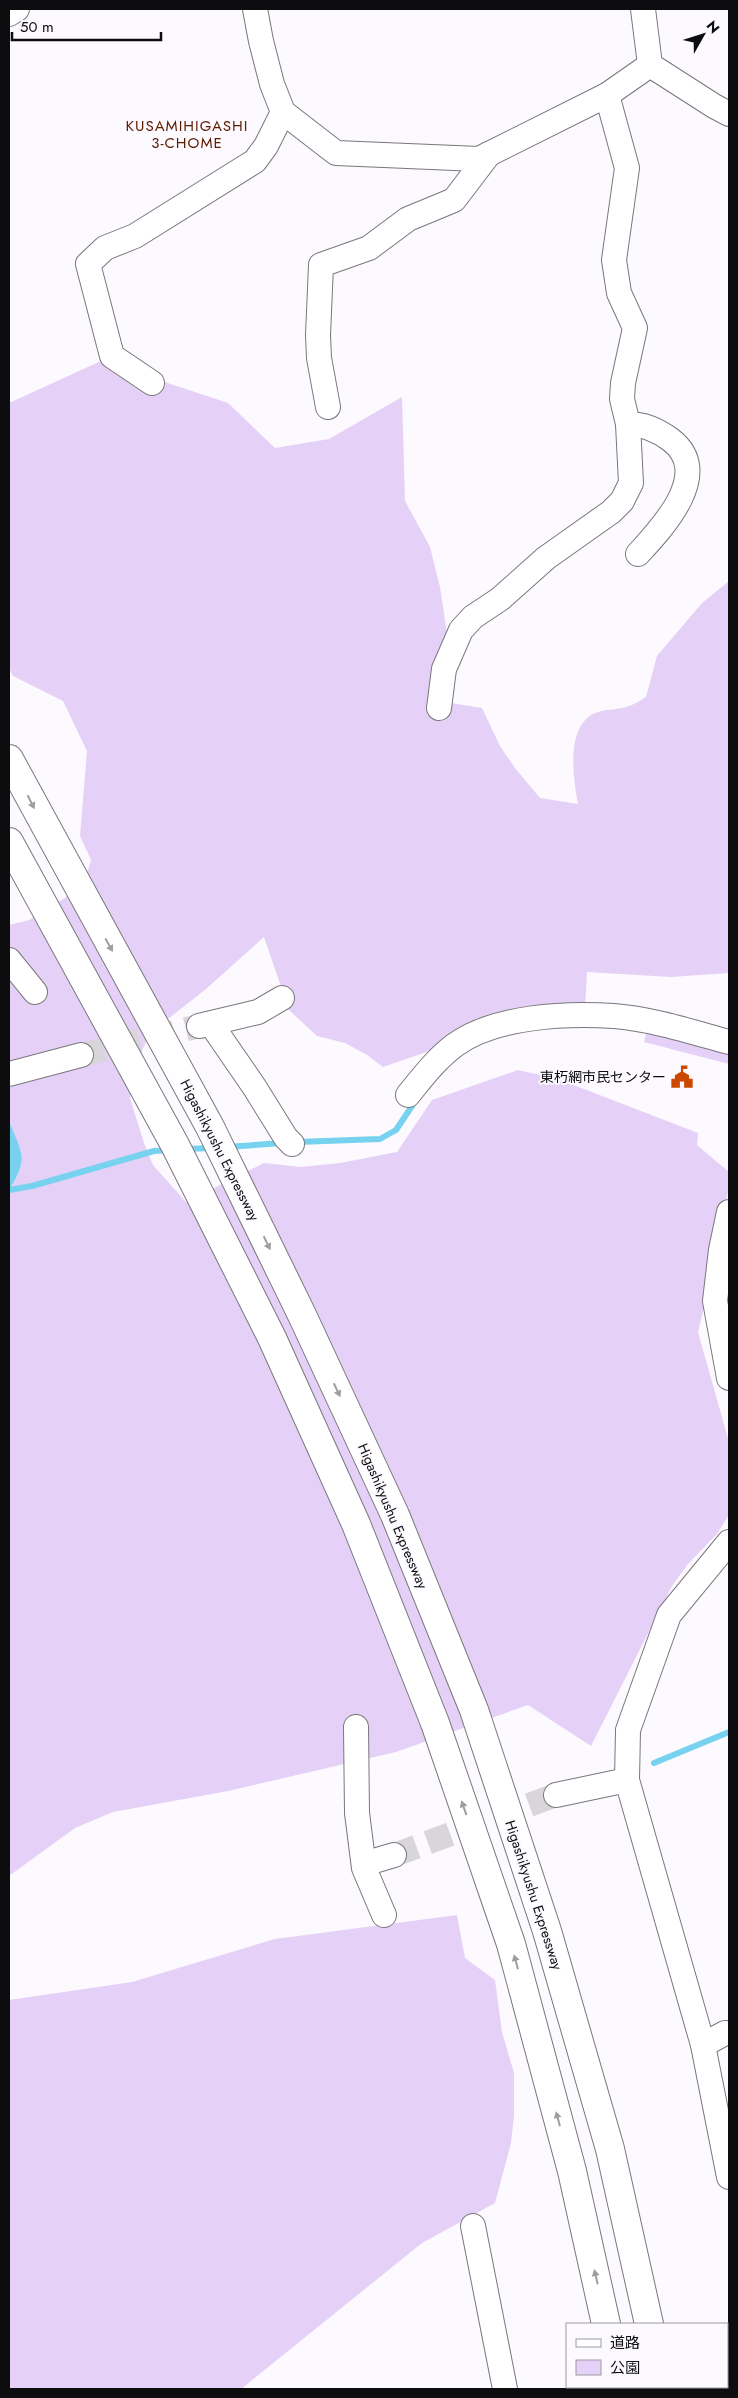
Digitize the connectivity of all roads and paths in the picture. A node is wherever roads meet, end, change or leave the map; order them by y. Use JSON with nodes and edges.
{"nodes":[{"id":1,"x":17,"y":9,"type":"edge"},
{"id":2,"x":255,"y":9,"type":"edge"},
{"id":3,"x":643,"y":9,"type":"edge"},
{"id":4,"x":9,"y":14,"type":"edge"},
{"id":5,"x":650,"y":65,"type":"junction"},
{"id":6,"x":607,"y":95,"type":"junction"},
{"id":7,"x":283,"y":112,"type":"junction"},
{"id":8,"x":729,"y":114,"type":"edge"},
{"id":9,"x":489,"y":154,"type":"junction"},
{"id":10,"x":152,"y":383,"type":"dead end"},
{"id":11,"x":328,"y":407,"type":"dead end"},
{"id":12,"x":628,"y":424,"type":"junction"},
{"id":13,"x":638,"y":554,"type":"dead end"},
{"id":14,"x":439,"y":708,"type":"dead end"},
{"id":15,"x":9,"y":759,"type":"edge"},
{"id":16,"x":9,"y":842,"type":"edge"},
{"id":17,"x":9,"y":960,"type":"edge"},
{"id":18,"x":35,"y":992,"type":"dead end"},
{"id":19,"x":282,"y":998,"type":"dead end"},
{"id":20,"x":729,"y":1042,"type":"edge"},
{"id":21,"x":81,"y":1055,"type":"tunnel mouth"},
{"id":22,"x":9,"y":1074,"type":"edge"},
{"id":23,"x":408,"y":1095,"type":"dead end"},
{"id":24,"x":292,"y":1144,"type":"dead end"},
{"id":25,"x":729,"y":1212,"type":"edge"},
{"id":26,"x":729,"y":1378,"type":"edge"},
{"id":27,"x":729,"y":1542,"type":"edge"},
{"id":28,"x":356,"y":1727,"type":"dead end"},
{"id":29,"x":627,"y":1780,"type":"junction"},
{"id":30,"x":556,"y":1795,"type":"tunnel mouth"},
{"id":31,"x":394,"y":1855,"type":"tunnel mouth"},
{"id":32,"x":364,"y":1864,"type":"junction"},
{"id":33,"x":384,"y":1915,"type":"dead end"},
{"id":34,"x":729,"y":2032,"type":"edge"},
{"id":35,"x":703,"y":2045,"type":"junction"},
{"id":36,"x":729,"y":2177,"type":"edge"},
{"id":37,"x":472,"y":2226,"type":"dead end"},
{"id":38,"x":606,"y":2323,"type":"edge"},
{"id":39,"x":649,"y":2323,"type":"edge"},
{"id":40,"x":505,"y":2389,"type":"edge"}],
"edges":[{"from":1,"to":4,"type":"street"},
{"from":2,"to":7,"type":"street"},
{"from":3,"to":5,"type":"street"},
{"from":5,"to":6,"type":"street"},
{"from":5,"to":8,"type":"street"},
{"from":6,"to":9,"type":"street"},
{"from":6,"to":12,"type":"street"},
{"from":7,"to":9,"type":"street"},
{"from":7,"to":10,"type":"street"},
{"from":9,"to":11,"type":"street"},
{"from":12,"to":13,"type":"street"},
{"from":12,"to":14,"type":"street"},
{"from":15,"to":39,"type":"highway","name":"Higashikyushu Expressway","one_way":true},
{"from":38,"to":16,"type":"highway","one_way":true},
{"from":17,"to":18,"type":"street"},
{"from":19,"to":24,"type":"street"},
{"from":20,"to":23,"type":"street"},
{"from":21,"to":22,"type":"street"},
{"from":25,"to":26,"type":"street"},
{"from":27,"to":29,"type":"street"},
{"from":28,"to":32,"type":"street"},
{"from":29,"to":30,"type":"street"},
{"from":29,"to":35,"type":"street"},
{"from":31,"to":32,"type":"street"},
{"from":32,"to":33,"type":"street"},
{"from":34,"to":35,"type":"street"},
{"from":35,"to":36,"type":"street"},
{"from":37,"to":40,"type":"street"}]}
